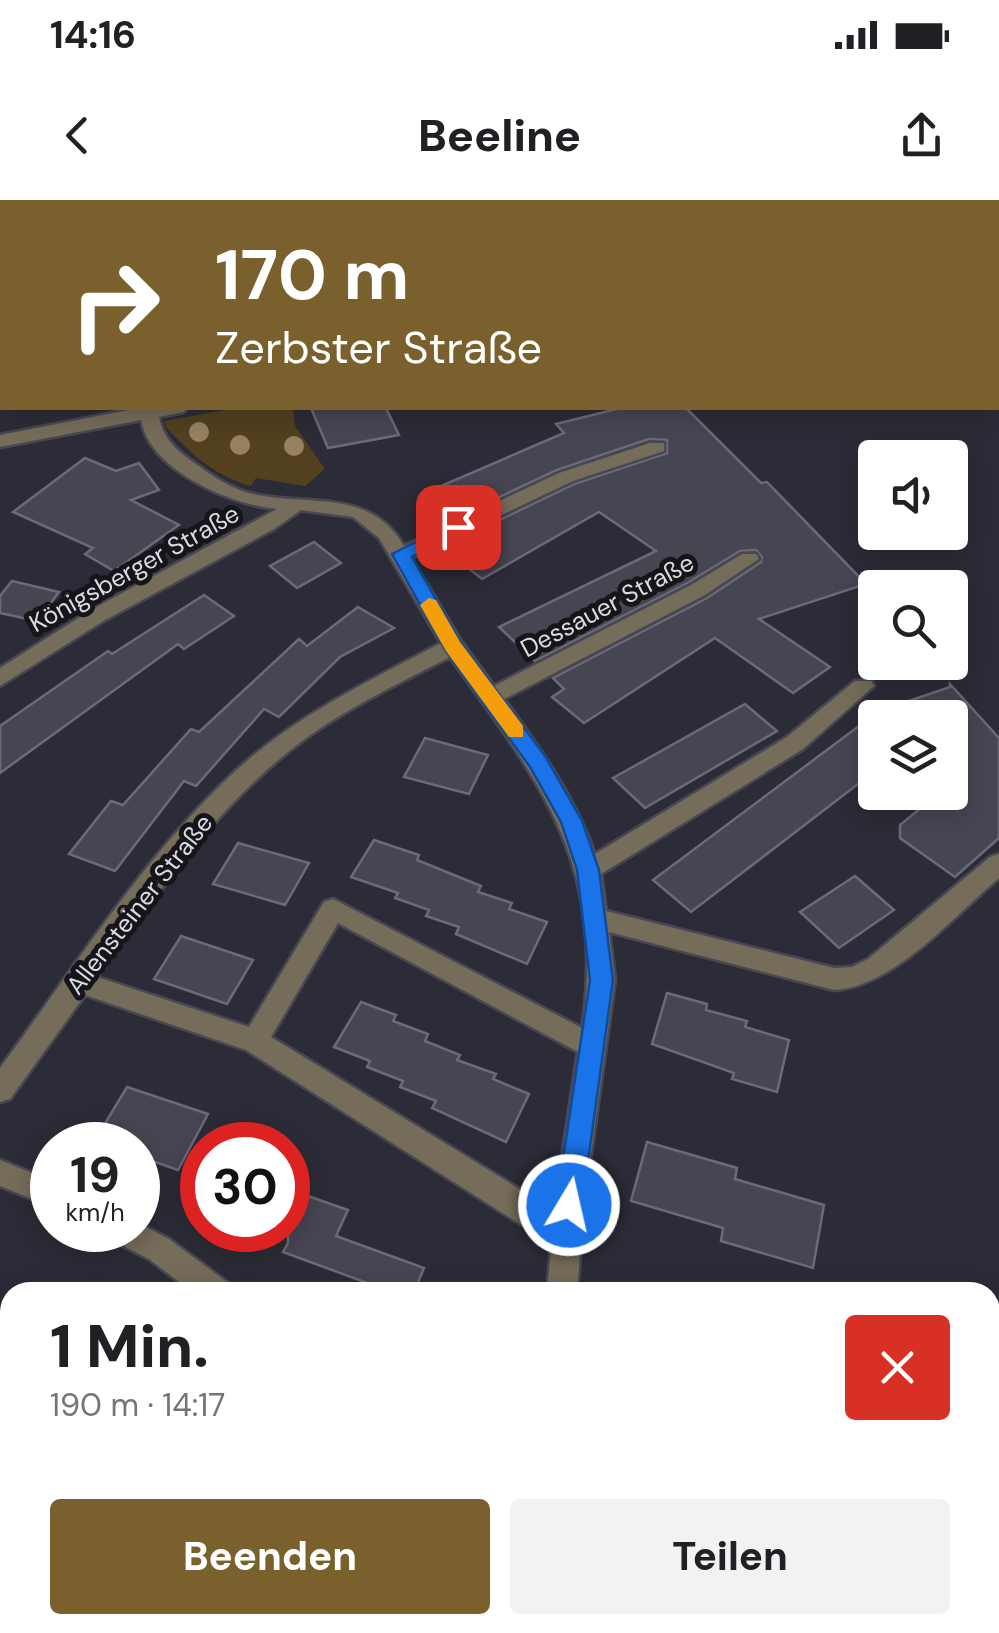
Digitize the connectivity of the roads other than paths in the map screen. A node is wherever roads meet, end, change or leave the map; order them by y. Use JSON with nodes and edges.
{"nodes":[{"id":1,"x":148,"y":410,"type":"edge"},
{"id":2,"x":0,"y":441,"type":"edge"},
{"id":3,"x":656,"y":447,"type":"dead end"},
{"id":4,"x":294,"y":505,"type":"junction"},
{"id":5,"x":401,"y":554,"type":"junction"},
{"id":6,"x":749,"y":559,"type":"dead end"},
{"id":7,"x":452,"y":646,"type":"junction"},
{"id":8,"x":0,"y":648,"type":"edge"},
{"id":9,"x":28,"y":659,"type":"junction"},
{"id":10,"x":0,"y":678,"type":"edge"},
{"id":11,"x":863,"y":686,"type":"dead end"},
{"id":12,"x":490,"y":697,"type":"junction"},
{"id":13,"x":999,"y":864,"type":"edge"},
{"id":14,"x":588,"y":870,"type":"junction"},
{"id":15,"x":596,"y":919,"type":"junction"},
{"id":16,"x":79,"y":982,"type":"junction"},
{"id":17,"x":255,"y":1040,"type":"junction"},
{"id":18,"x":593,"y":1046,"type":"junction"},
{"id":19,"x":0,"y":1090,"type":"edge"},
{"id":20,"x":0,"y":1173,"type":"edge"},
{"id":21,"x":30,"y":1185,"type":"edge"},
{"id":22,"x":566,"y":1230,"type":"junction"},
{"id":23,"x":160,"y":1250,"type":"edge"},
{"id":24,"x":203,"y":1282,"type":"edge"},
{"id":25,"x":563,"y":1282,"type":"edge"}],
"edges":[{"from":1,"to":2,"type":"street"},
{"from":1,"to":4,"type":"street"},
{"from":3,"to":5,"type":"street"},
{"from":4,"to":5,"type":"street"},
{"from":4,"to":9,"type":"street","name":"Königsberger Straße"},
{"from":5,"to":7,"type":"street"},
{"from":6,"to":12,"type":"street","name":"Dessauer Straße"},
{"from":7,"to":12,"type":"street"},
{"from":7,"to":16,"type":"street","name":"Allensteiner Straße"},
{"from":8,"to":9,"type":"street"},
{"from":9,"to":10,"type":"street","name":"Königsberger Straße"},
{"from":11,"to":14,"type":"street"},
{"from":12,"to":14,"type":"street"},
{"from":13,"to":15,"type":"street"},
{"from":14,"to":15,"type":"street"},
{"from":15,"to":18,"type":"street"},
{"from":16,"to":17,"type":"street"},
{"from":16,"to":19,"type":"street","name":"Allensteiner Straße"},
{"from":17,"to":18,"type":"street"},
{"from":17,"to":22,"type":"street"},
{"from":18,"to":22,"type":"street"},
{"from":20,"to":21,"type":"street"},
{"from":22,"to":25,"type":"street"},
{"from":23,"to":24,"type":"street"}]}
